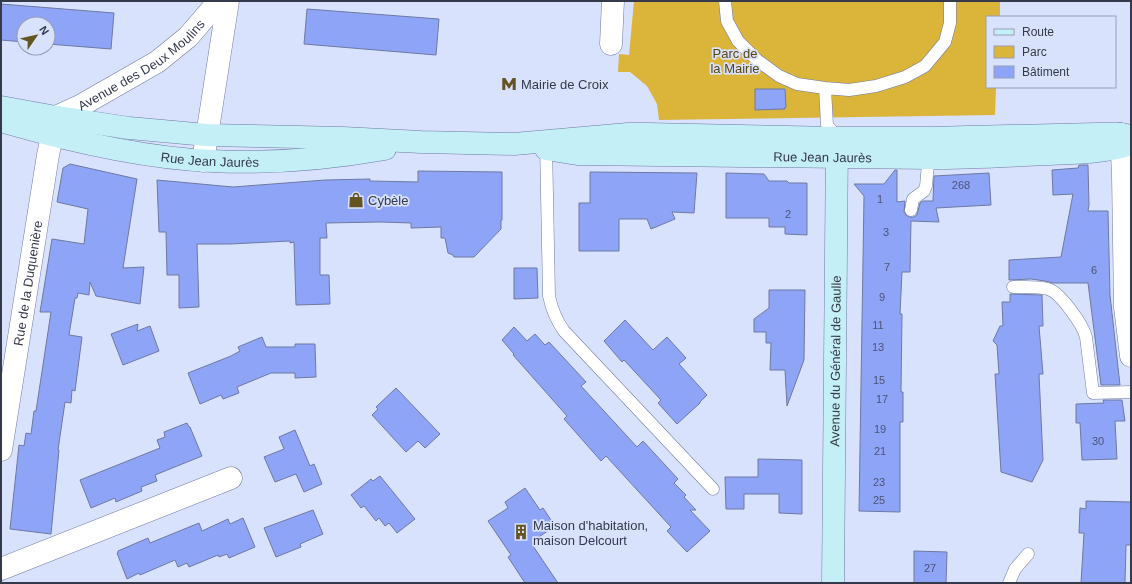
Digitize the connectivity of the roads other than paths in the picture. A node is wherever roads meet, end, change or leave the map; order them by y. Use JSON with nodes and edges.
{"nodes":[{"id":1,"x":218,"y":1,"type":"edge"},
{"id":2,"x":228,"y":1,"type":"edge"},
{"id":3,"x":613,"y":1,"type":"edge"},
{"id":4,"x":725,"y":1,"type":"edge"},
{"id":5,"x":950,"y":1,"type":"edge"},
{"id":6,"x":611,"y":44,"type":"dead end"},
{"id":7,"x":825,"y":88,"type":"junction"},
{"id":8,"x":1,"y":107,"type":"edge"},
{"id":9,"x":1,"y":121,"type":"edge"},
{"id":10,"x":54,"y":126,"type":"junction"},
{"id":11,"x":207,"y":135,"type":"junction"},
{"id":12,"x":1126,"y":140,"type":"edge"},
{"id":13,"x":422,"y":142,"type":"junction"},
{"id":14,"x":546,"y":145,"type":"junction"},
{"id":15,"x":837,"y":148,"type":"junction"},
{"id":16,"x":929,"y":148,"type":"junction"},
{"id":17,"x":203,"y":160,"type":"junction"},
{"id":18,"x":911,"y":210,"type":"dead end"},
{"id":19,"x":1013,"y":287,"type":"dead end"},
{"id":20,"x":1131,"y":356,"type":"edge"},
{"id":21,"x":1131,"y":392,"type":"edge"},
{"id":22,"x":1,"y":450,"type":"edge"},
{"id":23,"x":231,"y":478,"type":"dead end"},
{"id":24,"x":713,"y":489,"type":"dead end"},
{"id":25,"x":1028,"y":554,"type":"dead end"},
{"id":26,"x":1,"y":568,"type":"edge"},
{"id":27,"x":833,"y":583,"type":"edge"},
{"id":28,"x":1009,"y":583,"type":"edge"}],
"edges":[{"from":1,"to":10,"type":"street","name":"Avenue des Deux Moulins"},
{"from":2,"to":11,"type":"street","name":"Avenue des Deux Moulins"},
{"from":3,"to":6,"type":"street"},
{"from":4,"to":7,"type":"lane"},
{"from":5,"to":7,"type":"lane"},
{"from":7,"to":15,"type":"lane"},
{"from":8,"to":10,"type":"main road","name":"Rue Jean Jaurès"},
{"from":9,"to":10,"type":"main road","name":"Rue Jean Jaurès"},
{"from":10,"to":11,"type":"main road","name":"Rue Jean Jaurès"},
{"from":10,"to":17,"type":"main road","name":"Rue Jean Jaurès"},
{"from":10,"to":22,"type":"street","name":"Rue de la Duquenière"},
{"from":11,"to":13,"type":"main road","name":"Rue Jean Jaurès"},
{"from":11,"to":17,"type":"street","name":"Avenue des Deux Moulins"},
{"from":12,"to":16,"type":"main road","name":"Rue Jean Jaurès"},
{"from":12,"to":20,"type":"street"},
{"from":13,"to":14,"type":"main road","name":"Rue Jean Jaurès"},
{"from":13,"to":17,"type":"main road","name":"Rue Jean Jaurès"},
{"from":14,"to":15,"type":"main road","name":"Rue Jean Jaurès"},
{"from":14,"to":24,"type":"lane"},
{"from":15,"to":16,"type":"main road","name":"Rue Jean Jaurès"},
{"from":15,"to":27,"type":"main road","name":"Avenue du Général de Gaulle"},
{"from":16,"to":18,"type":"lane"},
{"from":19,"to":21,"type":"lane"},
{"from":23,"to":26,"type":"street"},
{"from":25,"to":28,"type":"lane"}]}
